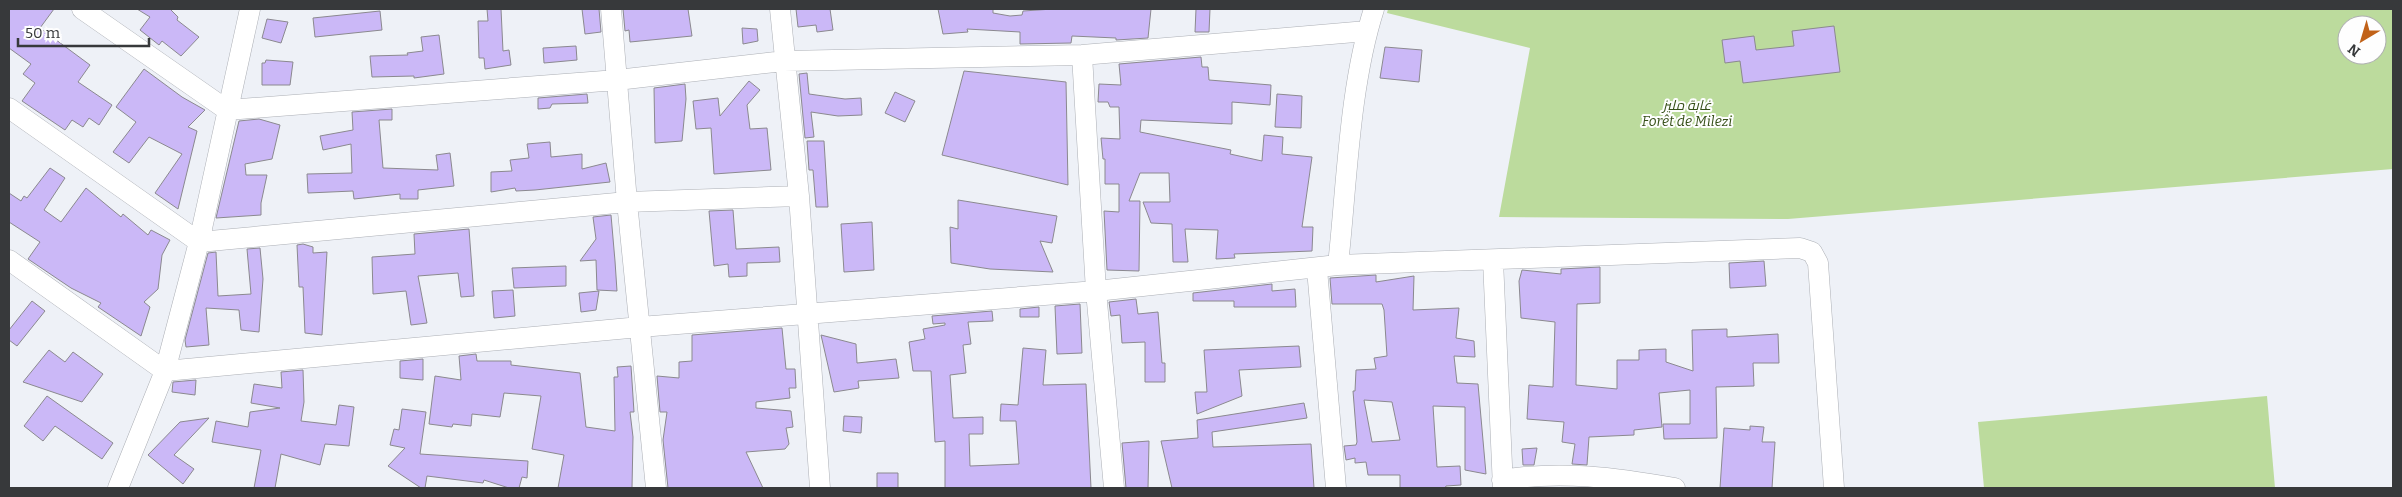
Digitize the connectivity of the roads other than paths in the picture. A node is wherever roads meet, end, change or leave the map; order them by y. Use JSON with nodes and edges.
{"nodes":[{"id":1,"x":82,"y":9,"type":"edge"},
{"id":2,"x":250,"y":9,"type":"edge"},
{"id":3,"x":611,"y":9,"type":"edge"},
{"id":4,"x":780,"y":9,"type":"edge"},
{"id":5,"x":1374,"y":9,"type":"edge"},
{"id":6,"x":1367,"y":30,"type":"junction"},
{"id":7,"x":1082,"y":55,"type":"junction"},
{"id":8,"x":784,"y":62,"type":"junction"},
{"id":9,"x":617,"y":80,"type":"junction"},
{"id":10,"x":9,"y":108,"type":"edge"},
{"id":11,"x":227,"y":110,"type":"junction"},
{"id":12,"x":799,"y":196,"type":"junction"},
{"id":13,"x":627,"y":202,"type":"junction"},
{"id":14,"x":200,"y":242,"type":"junction"},
{"id":15,"x":9,"y":260,"type":"edge"},
{"id":16,"x":1493,"y":260,"type":"junction"},
{"id":17,"x":1338,"y":265,"type":"junction"},
{"id":18,"x":1317,"y":269,"type":"junction"},
{"id":19,"x":1096,"y":291,"type":"junction"},
{"id":20,"x":806,"y":314,"type":"junction"},
{"id":21,"x":640,"y":327,"type":"junction"},
{"id":22,"x":165,"y":371,"type":"junction"},
{"id":23,"x":1503,"y":484,"type":"edge"},
{"id":24,"x":118,"y":488,"type":"edge"},
{"id":25,"x":656,"y":488,"type":"edge"},
{"id":26,"x":820,"y":488,"type":"edge"},
{"id":27,"x":1114,"y":488,"type":"edge"},
{"id":28,"x":1336,"y":488,"type":"edge"},
{"id":29,"x":1675,"y":488,"type":"edge"},
{"id":30,"x":1834,"y":488,"type":"edge"}],
"edges":[{"from":1,"to":11,"type":"street"},
{"from":2,"to":11,"type":"street"},
{"from":3,"to":9,"type":"street"},
{"from":4,"to":8,"type":"street"},
{"from":5,"to":6,"type":"street"},
{"from":6,"to":7,"type":"street"},
{"from":6,"to":17,"type":"street"},
{"from":7,"to":8,"type":"street"},
{"from":7,"to":19,"type":"street"},
{"from":8,"to":9,"type":"street"},
{"from":8,"to":12,"type":"street"},
{"from":9,"to":11,"type":"street"},
{"from":9,"to":13,"type":"street"},
{"from":10,"to":14,"type":"street"},
{"from":11,"to":14,"type":"street"},
{"from":12,"to":13,"type":"street"},
{"from":12,"to":20,"type":"street"},
{"from":13,"to":14,"type":"street"},
{"from":13,"to":21,"type":"street"},
{"from":14,"to":22,"type":"street"},
{"from":15,"to":22,"type":"street"},
{"from":16,"to":17,"type":"street"},
{"from":16,"to":23,"type":"street"},
{"from":16,"to":30,"type":"street"},
{"from":17,"to":18,"type":"street"},
{"from":18,"to":19,"type":"street"},
{"from":18,"to":28,"type":"street"},
{"from":19,"to":20,"type":"street"},
{"from":19,"to":27,"type":"street"},
{"from":20,"to":21,"type":"street"},
{"from":20,"to":26,"type":"street"},
{"from":21,"to":22,"type":"street"},
{"from":21,"to":25,"type":"street"},
{"from":22,"to":24,"type":"street"},
{"from":23,"to":29,"type":"street"}]}
